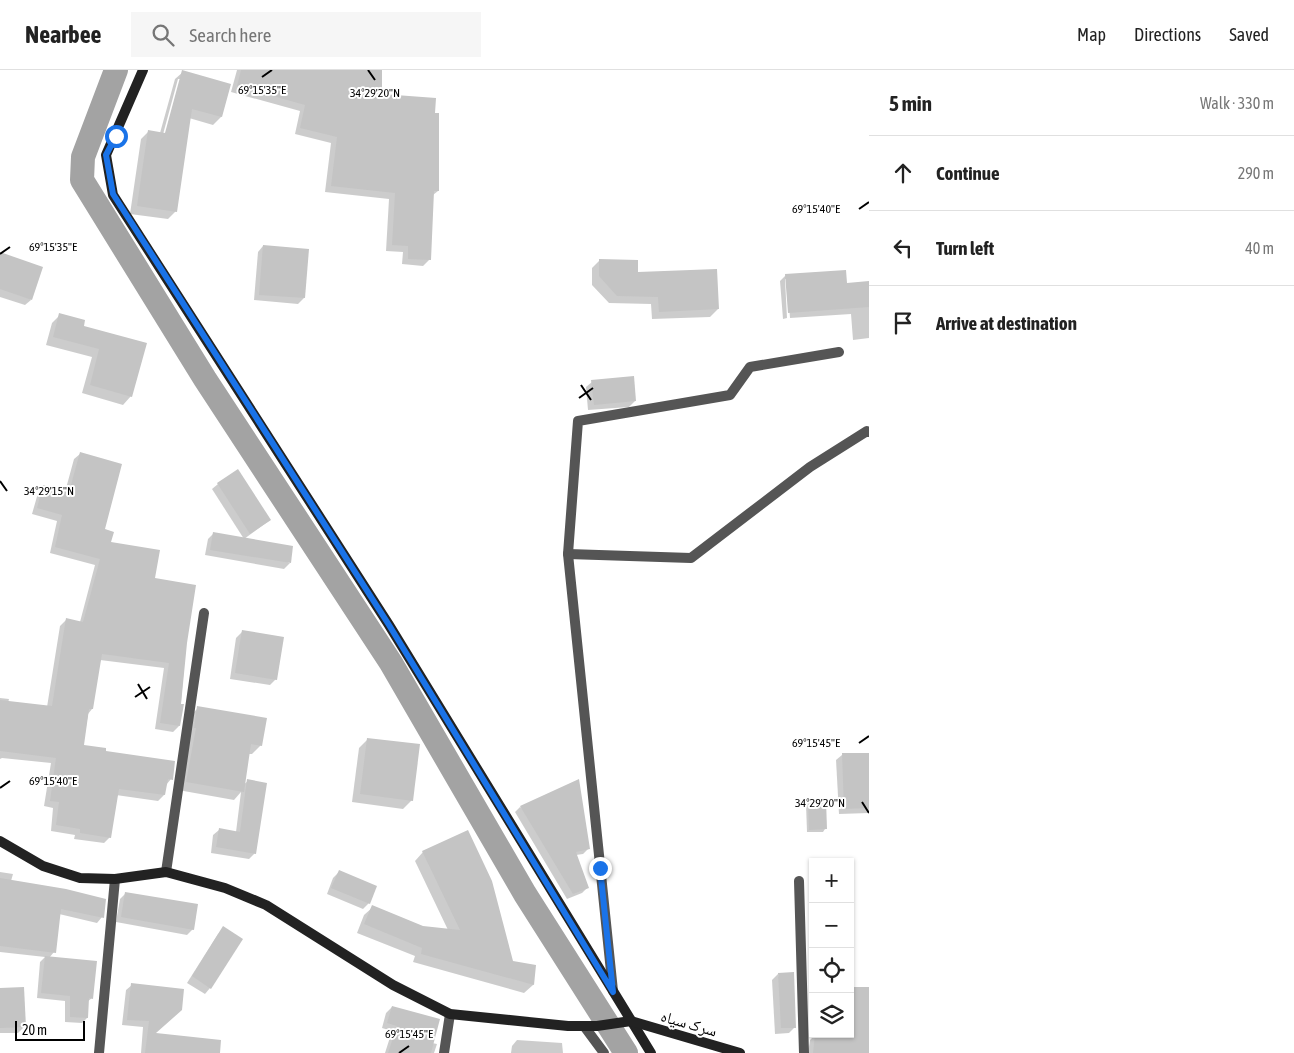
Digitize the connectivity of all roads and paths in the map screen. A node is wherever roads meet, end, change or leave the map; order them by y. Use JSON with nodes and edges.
{"nodes":[{"id":1,"x":143,"y":70,"type":"edge"},
{"id":2,"x":839,"y":352,"type":"dead end"},
{"id":3,"x":869,"y":432,"type":"edge"},
{"id":4,"x":568,"y":554,"type":"junction"},
{"id":5,"x":204,"y":613,"type":"dead end"},
{"id":6,"x":0,"y":841,"type":"edge"},
{"id":7,"x":166,"y":872,"type":"junction"},
{"id":8,"x":115,"y":879,"type":"junction"},
{"id":9,"x":799,"y":881,"type":"dead end"},
{"id":10,"x":613,"y":992,"type":"junction"},
{"id":11,"x":450,"y":1014,"type":"junction"},
{"id":12,"x":630,"y":1021,"type":"junction"},
{"id":13,"x":584,"y":1026,"type":"junction"},
{"id":14,"x":99,"y":1053,"type":"edge"},
{"id":15,"x":444,"y":1053,"type":"edge"},
{"id":16,"x":604,"y":1053,"type":"edge"},
{"id":17,"x":651,"y":1053,"type":"edge"},
{"id":18,"x":740,"y":1053,"type":"edge"},
{"id":19,"x":804,"y":1053,"type":"edge"}],
"edges":[{"from":1,"to":10,"type":"street"},
{"from":2,"to":4,"type":"street"},
{"from":3,"to":4,"type":"street"},
{"from":4,"to":10,"type":"street"},
{"from":5,"to":7,"type":"street"},
{"from":6,"to":8,"type":"street"},
{"from":7,"to":8,"type":"street"},
{"from":7,"to":11,"type":"street"},
{"from":8,"to":14,"type":"street"},
{"from":9,"to":19,"type":"street"},
{"from":10,"to":12,"type":"street"},
{"from":11,"to":13,"type":"street"},
{"from":11,"to":15,"type":"street"},
{"from":12,"to":13,"type":"street"},
{"from":12,"to":17,"type":"street"},
{"from":12,"to":18,"type":"street","name":"سرک سیاه"},
{"from":13,"to":16,"type":"street"}]}
